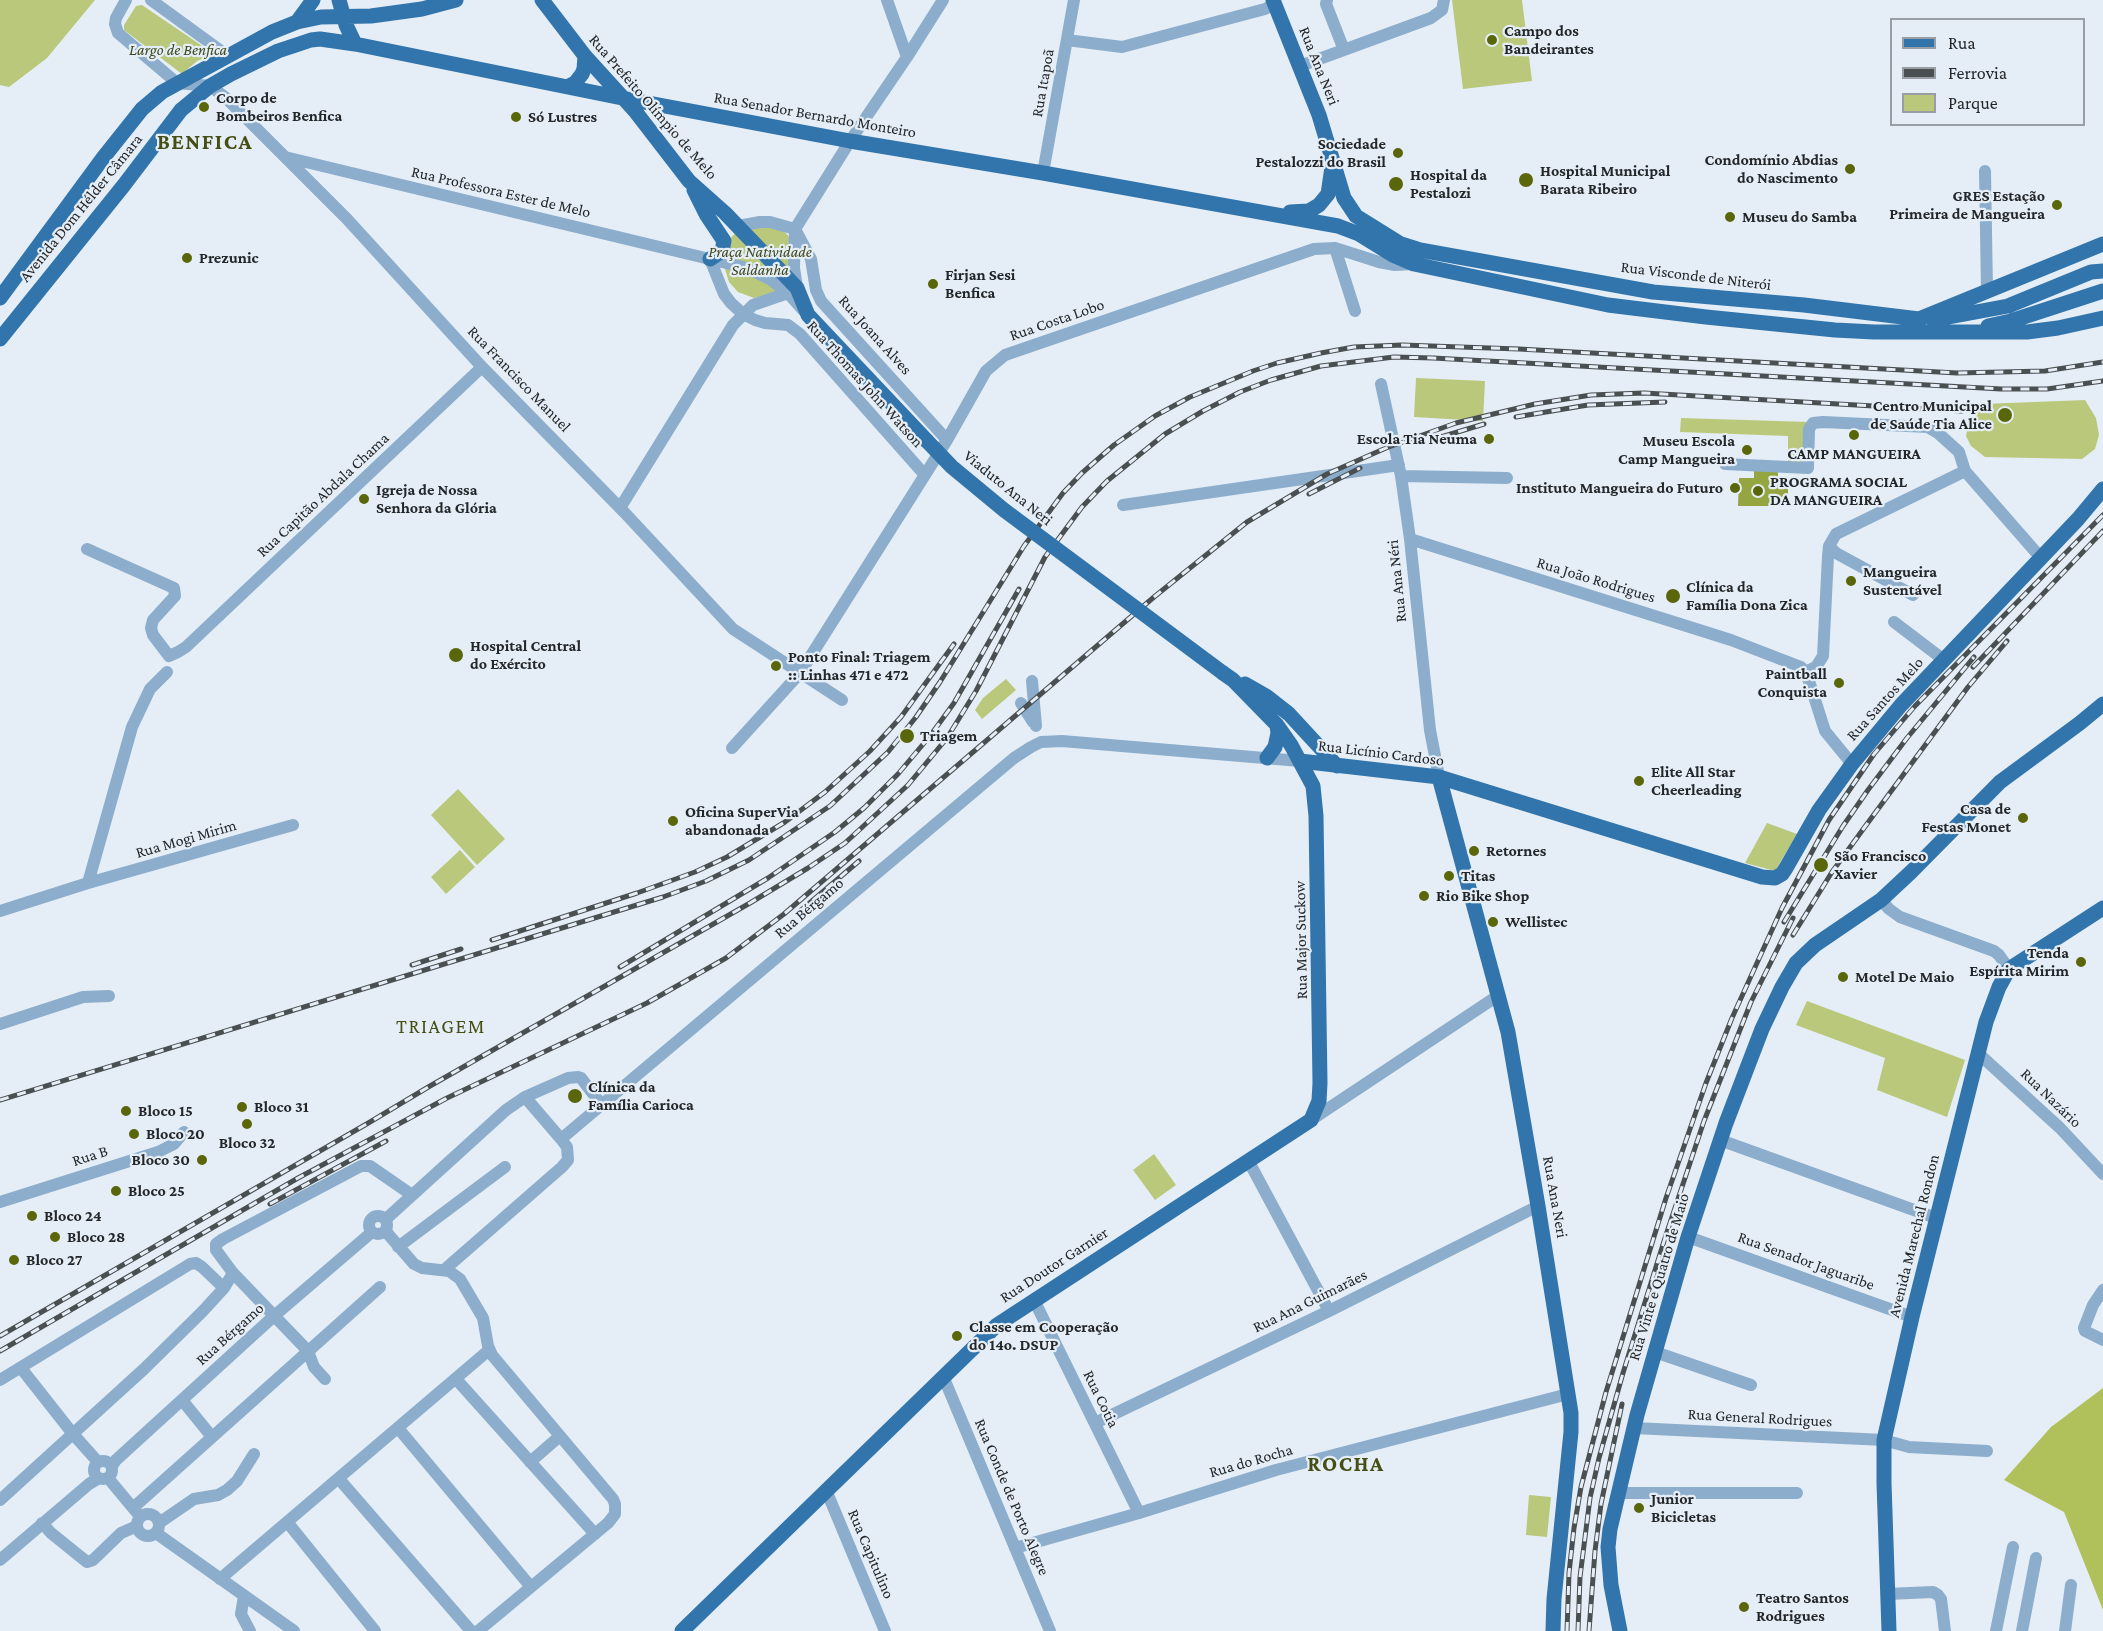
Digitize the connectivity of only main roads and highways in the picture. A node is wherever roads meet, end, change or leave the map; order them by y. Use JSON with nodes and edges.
{"nodes":[{"id":1,"x":313,"y":0,"type":"edge"},
{"id":2,"x":339,"y":0,"type":"edge"},
{"id":3,"x":456,"y":0,"type":"edge"},
{"id":4,"x":542,"y":0,"type":"edge"},
{"id":5,"x":1274,"y":2,"type":"edge"},
{"id":6,"x":344,"y":18,"type":"junction"},
{"id":7,"x":297,"y":22,"type":"junction"},
{"id":8,"x":355,"y":44,"type":"junction"},
{"id":9,"x":585,"y":56,"type":"junction"},
{"id":10,"x":569,"y":86,"type":"junction"},
{"id":11,"x":622,"y":98,"type":"junction"},
{"id":12,"x":1330,"y":147,"type":"junction"},
{"id":13,"x":689,"y":181,"type":"junction"},
{"id":14,"x":1270,"y":214,"type":"junction"},
{"id":15,"x":2103,"y":244,"type":"edge"},
{"id":16,"x":710,"y":259,"type":"road end"},
{"id":17,"x":2103,"y":271,"type":"edge"},
{"id":18,"x":1610,"y":284,"type":"junction"},
{"id":19,"x":1640,"y":290,"type":"junction"},
{"id":20,"x":2103,"y":291,"type":"edge"},
{"id":21,"x":0,"y":298,"type":"edge"},
{"id":22,"x":1608,"y":305,"type":"junction"},
{"id":23,"x":1635,"y":309,"type":"junction"},
{"id":24,"x":808,"y":315,"type":"joint"},
{"id":25,"x":2103,"y":318,"type":"edge"},
{"id":26,"x":1919,"y":319,"type":"junction"},
{"id":27,"x":1959,"y":332,"type":"junction"},
{"id":28,"x":0,"y":339,"type":"edge"},
{"id":29,"x":2103,"y":489,"type":"edge"},
{"id":30,"x":1228,"y":677,"type":"junction"},
{"id":31,"x":2103,"y":704,"type":"edge"},
{"id":32,"x":1277,"y":725,"type":"junction"},
{"id":33,"x":1267,"y":758,"type":"road end"},
{"id":34,"x":1300,"y":762,"type":"junction"},
{"id":35,"x":1337,"y":766,"type":"junction"},
{"id":36,"x":1438,"y":777,"type":"junction"},
{"id":37,"x":1313,"y":786,"type":"junction"},
{"id":38,"x":1775,"y":878,"type":"joint"},
{"id":39,"x":2103,"y":908,"type":"edge"},
{"id":40,"x":1311,"y":1120,"type":"joint"},
{"id":41,"x":682,"y":1631,"type":"edge"},
{"id":42,"x":1553,"y":1631,"type":"edge"},
{"id":43,"x":1620,"y":1631,"type":"edge"},
{"id":44,"x":1889,"y":1631,"type":"edge"}],
"edges":[{"from":1,"to":7,"type":"main road"},
{"from":2,"to":6,"type":"main road"},
{"from":3,"to":6,"type":"main road"},
{"from":4,"to":9,"type":"main road","name":"Rua Prefeito Olímpio de Melo"},
{"from":5,"to":12,"type":"main road","name":"Rua Ana Neri"},
{"from":6,"to":7,"type":"main road"},
{"from":6,"to":8,"type":"main road"},
{"from":7,"to":21,"type":"main road","name":"Avenida Dom Hélder Câmara"},
{"from":8,"to":10,"type":"main road","name":"Rua Senador Bernardo Monteiro"},
{"from":8,"to":28,"type":"main road","name":"Avenida Dom Hélder Câmara"},
{"from":9,"to":10,"type":"main road"},
{"from":9,"to":11,"type":"main road","name":"Rua Prefeito Olímpio de Melo"},
{"from":10,"to":11,"type":"main road","name":"Rua Senador Bernardo Monteiro"},
{"from":11,"to":13,"type":"main road","name":"Rua Prefeito Olímpio de Melo"},
{"from":11,"to":14,"type":"main road","name":"Rua Senador Bernardo Monteiro"},
{"from":12,"to":14,"type":"main road"},
{"from":12,"to":18,"type":"main road","name":"Rua Visconde de Niterói"},
{"from":13,"to":16,"type":"main road"},
{"from":13,"to":24,"type":"main road","name":"Rua Prefeito Olímpio de Melo"},
{"from":14,"to":22,"type":"main road"},
{"from":15,"to":26,"type":"main road","name":"Rua Visconde de Niterói"},
{"from":17,"to":26,"type":"main road"},
{"from":18,"to":19,"type":"main road","name":"Rua Visconde de Niterói"},
{"from":18,"to":22,"type":"main road"},
{"from":19,"to":23,"type":"main road"},
{"from":19,"to":26,"type":"main road","name":"Rua Visconde de Niterói"},
{"from":20,"to":27,"type":"main road"},
{"from":22,"to":23,"type":"main road"},
{"from":23,"to":27,"type":"main road"},
{"from":24,"to":30,"type":"main road","name":"Viaduto Ana Neri","bridge":true},
{"from":25,"to":27,"type":"main road"},
{"from":29,"to":38,"type":"main road","name":"Rua Santos Melo"},
{"from":30,"to":32,"type":"main road","name":"Viaduto Ana Neri"},
{"from":30,"to":35,"type":"main road","name":"Viaduto Ana Neri"},
{"from":31,"to":43,"type":"main road","name":"Rua Vinte e Quatro de Maio"},
{"from":32,"to":33,"type":"main road"},
{"from":32,"to":34,"type":"main road","name":"Viaduto Ana Neri"},
{"from":34,"to":35,"type":"main road","name":"Rua Licínio Cardoso"},
{"from":34,"to":37,"type":"main road","name":"Rua Major Suckow"},
{"from":35,"to":36,"type":"main road","name":"Rua Licínio Cardoso"},
{"from":35,"to":37,"type":"main road"},
{"from":36,"to":38,"type":"main road","name":"Rua Licínio Cardoso"},
{"from":36,"to":42,"type":"main road","name":"Rua Ana Neri"},
{"from":37,"to":40,"type":"main road","name":"Rua Major Suckow"},
{"from":39,"to":44,"type":"main road","name":"Avenida Marechal Rondon"},
{"from":40,"to":41,"type":"main road","name":"Rua Doutor Garnier"}]}
